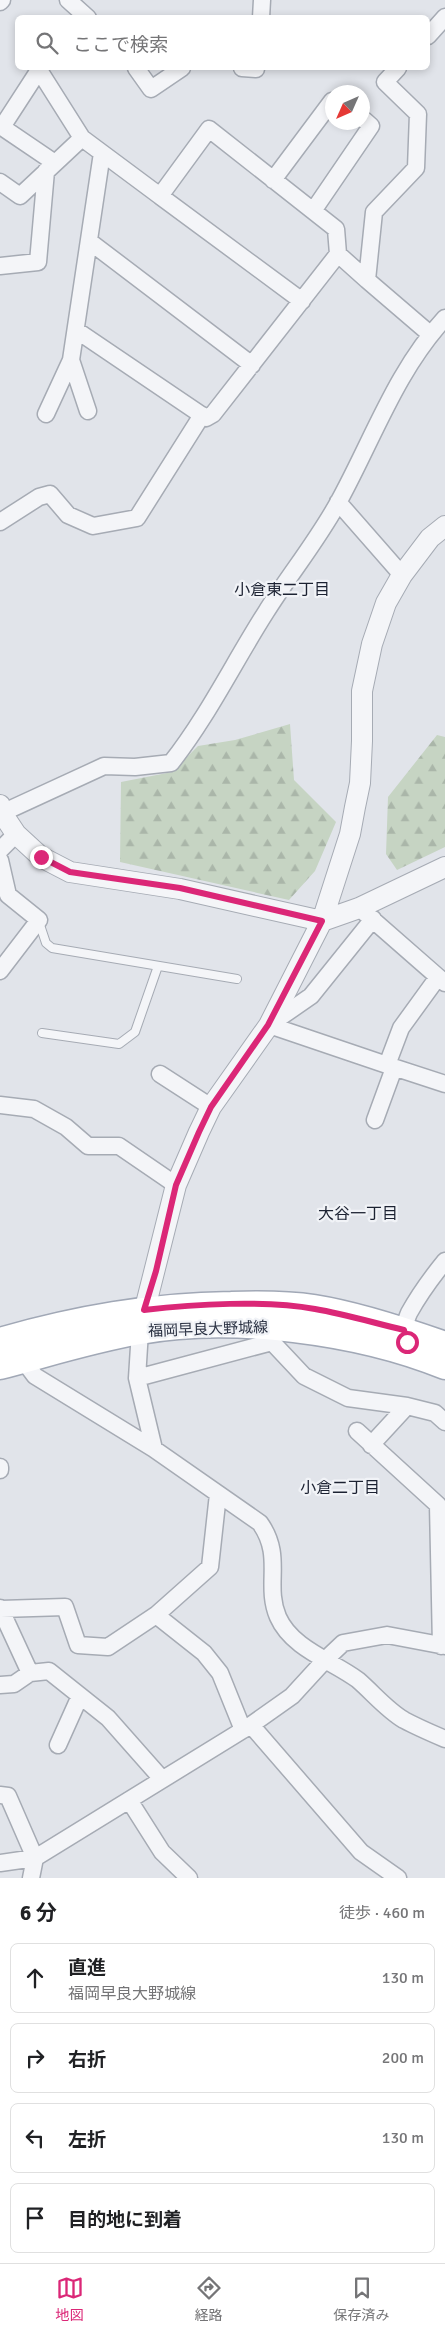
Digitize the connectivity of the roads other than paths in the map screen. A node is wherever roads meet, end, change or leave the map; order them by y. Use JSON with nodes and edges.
{"nodes":[{"id":1,"x":68,"y":0,"type":"edge"},
{"id":2,"x":262,"y":0,"type":"edge"},
{"id":3,"x":85,"y":15,"type":"edge"},
{"id":4,"x":261,"y":15,"type":"edge"},
{"id":5,"x":445,"y":17,"type":"edge"},
{"id":6,"x":430,"y":34,"type":"edge"},
{"id":7,"x":137,"y":70,"type":"edge"},
{"id":8,"x":179,"y":70,"type":"edge"},
{"id":9,"x":396,"y":70,"type":"edge"},
{"id":10,"x":325,"y":110,"type":"edge"},
{"id":11,"x":367,"y":130,"type":"edge"},
{"id":12,"x":82,"y":138,"type":"junction"},
{"id":13,"x":102,"y":153,"type":"junction"},
{"id":14,"x":51,"y":167,"type":"junction"},
{"id":15,"x":273,"y":180,"type":"junction"},
{"id":16,"x":0,"y":182,"type":"edge"},
{"id":17,"x":160,"y":196,"type":"junction"},
{"id":18,"x":313,"y":211,"type":"junction"},
{"id":19,"x":89,"y":241,"type":"junction"},
{"id":20,"x":338,"y":254,"type":"junction"},
{"id":21,"x":0,"y":266,"type":"edge"},
{"id":22,"x":368,"y":280,"type":"junction"},
{"id":23,"x":302,"y":301,"type":"junction"},
{"id":24,"x":445,"y":318,"type":"edge"},
{"id":25,"x":76,"y":330,"type":"junction"},
{"id":26,"x":430,"y":334,"type":"junction"},
{"id":27,"x":71,"y":360,"type":"junction"},
{"id":28,"x":252,"y":365,"type":"junction"},
{"id":29,"x":88,"y":411,"type":"dead end"},
{"id":30,"x":46,"y":414,"type":"dead end"},
{"id":31,"x":202,"y":415,"type":"junction"},
{"id":32,"x":338,"y":502,"type":"junction"},
{"id":33,"x":0,"y":522,"type":"edge"},
{"id":34,"x":445,"y":526,"type":"edge"},
{"id":35,"x":402,"y":576,"type":"junction"},
{"id":36,"x":1,"y":809,"type":"edge"},
{"id":37,"x":16,"y":834,"type":"junction"},
{"id":38,"x":0,"y":850,"type":"edge"},
{"id":39,"x":0,"y":860,"type":"edge"},
{"id":40,"x":444,"y":872,"type":"edge"},
{"id":41,"x":366,"y":914,"type":"junction"},
{"id":42,"x":39,"y":920,"type":"junction"},
{"id":43,"x":322,"y":921,"type":"junction"},
{"id":44,"x":158,"y":966,"type":"junction"},
{"id":45,"x":0,"y":971,"type":"edge"},
{"id":46,"x":237,"y":979,"type":"dead end"},
{"id":47,"x":442,"y":980,"type":"edge"},
{"id":48,"x":268,"y":1025,"type":"junction"},
{"id":49,"x":42,"y":1033,"type":"dead end"},
{"id":50,"x":390,"y":1067,"type":"junction"},
{"id":51,"x":160,"y":1074,"type":"dead end"},
{"id":52,"x":445,"y":1084,"type":"edge"},
{"id":53,"x":0,"y":1105,"type":"edge"},
{"id":54,"x":211,"y":1107,"type":"junction"},
{"id":55,"x":375,"y":1120,"type":"dead end"},
{"id":56,"x":176,"y":1185,"type":"junction"},
{"id":57,"x":445,"y":1262,"type":"edge"},
{"id":58,"x":142,"y":1320,"type":"junction"},
{"id":59,"x":404,"y":1330,"type":"junction"},
{"id":60,"x":0,"y":1342,"type":"edge"},
{"id":61,"x":377,"y":1345,"type":"junction"},
{"id":62,"x":441,"y":1357,"type":"edge"},
{"id":63,"x":8,"y":1359,"type":"edge"},
{"id":64,"x":137,"y":1378,"type":"junction"},
{"id":65,"x":407,"y":1406,"type":"junction"},
{"id":66,"x":445,"y":1422,"type":"edge"},
{"id":67,"x":356,"y":1431,"type":"dead end"},
{"id":68,"x":371,"y":1445,"type":"junction"},
{"id":69,"x":154,"y":1449,"type":"junction"},
{"id":70,"x":218,"y":1494,"type":"junction"},
{"id":71,"x":1,"y":1608,"type":"edge"},
{"id":72,"x":156,"y":1615,"type":"junction"},
{"id":73,"x":443,"y":1646,"type":"edge"},
{"id":74,"x":325,"y":1660,"type":"junction"},
{"id":75,"x":30,"y":1673,"type":"junction"},
{"id":76,"x":0,"y":1685,"type":"edge"},
{"id":77,"x":80,"y":1696,"type":"junction"},
{"id":78,"x":247,"y":1727,"type":"junction"},
{"id":79,"x":445,"y":1739,"type":"edge"},
{"id":80,"x":58,"y":1745,"type":"dead end"},
{"id":81,"x":162,"y":1779,"type":"junction"},
{"id":82,"x":0,"y":1795,"type":"edge"},
{"id":83,"x":129,"y":1800,"type":"junction"},
{"id":84,"x":35,"y":1858,"type":"junction"},
{"id":85,"x":0,"y":1862,"type":"edge"},
{"id":86,"x":31,"y":1878,"type":"edge"},
{"id":87,"x":189,"y":1878,"type":"edge"},
{"id":88,"x":398,"y":1878,"type":"edge"}],
"edges":[{"from":1,"to":3,"type":"street"},
{"from":2,"to":4,"type":"street"},
{"from":5,"to":6,"type":"street"},
{"from":7,"to":8,"type":"street"},
{"from":9,"to":22,"type":"street"},
{"from":10,"to":15,"type":"street"},
{"from":11,"to":18,"type":"street"},
{"from":12,"to":13,"type":"street"},
{"from":12,"to":14,"type":"street"},
{"from":12,"to":14,"type":"street"},
{"from":13,"to":17,"type":"street"},
{"from":13,"to":19,"type":"street"},
{"from":14,"to":16,"type":"street"},
{"from":14,"to":21,"type":"street"},
{"from":15,"to":17,"type":"street"},
{"from":15,"to":18,"type":"street"},
{"from":17,"to":23,"type":"street"},
{"from":18,"to":20,"type":"street"},
{"from":19,"to":25,"type":"street"},
{"from":19,"to":28,"type":"street"},
{"from":20,"to":22,"type":"street"},
{"from":20,"to":23,"type":"street"},
{"from":22,"to":26,"type":"street"},
{"from":23,"to":28,"type":"street"},
{"from":24,"to":26,"type":"street"},
{"from":25,"to":27,"type":"street"},
{"from":25,"to":31,"type":"street"},
{"from":26,"to":32,"type":"street"},
{"from":27,"to":29,"type":"street"},
{"from":27,"to":30,"type":"street"},
{"from":28,"to":31,"type":"street"},
{"from":31,"to":33,"type":"street"},
{"from":32,"to":35,"type":"street"},
{"from":32,"to":36,"type":"street"},
{"from":34,"to":35,"type":"street"},
{"from":35,"to":43,"type":"street"},
{"from":36,"to":37,"type":"street"},
{"from":37,"to":38,"type":"street"},
{"from":37,"to":43,"type":"street"},
{"from":39,"to":42,"type":"street"},
{"from":40,"to":41,"type":"street"},
{"from":41,"to":43,"type":"street"},
{"from":41,"to":47,"type":"street"},
{"from":41,"to":48,"type":"street"},
{"from":42,"to":44,"type":"lane"},
{"from":42,"to":45,"type":"street"},
{"from":43,"to":48,"type":"street"},
{"from":44,"to":46,"type":"lane"},
{"from":44,"to":49,"type":"lane"},
{"from":47,"to":50,"type":"street"},
{"from":48,"to":50,"type":"street"},
{"from":48,"to":54,"type":"street"},
{"from":50,"to":52,"type":"street"},
{"from":50,"to":55,"type":"street"},
{"from":51,"to":54,"type":"street"},
{"from":53,"to":56,"type":"street"},
{"from":54,"to":56,"type":"street"},
{"from":56,"to":58,"type":"street"},
{"from":57,"to":59,"type":"street"},
{"from":58,"to":59,"type":"main road","name":"福岡早良大野城線"},
{"from":58,"to":60,"type":"main road","name":"福岡早良大野城線"},
{"from":58,"to":61,"type":"main road","name":"福岡早良大野城線"},
{"from":58,"to":63,"type":"main road","name":"福岡早良大野城線"},
{"from":58,"to":64,"type":"street"},
{"from":59,"to":61,"type":"street"},
{"from":59,"to":62,"type":"main road","name":"福岡早良大野城線"},
{"from":61,"to":62,"type":"main road","name":"福岡早良大野城線"},
{"from":63,"to":69,"type":"street"},
{"from":64,"to":65,"type":"street"},
{"from":64,"to":69,"type":"street"},
{"from":65,"to":66,"type":"street"},
{"from":65,"to":68,"type":"street"},
{"from":67,"to":68,"type":"street"},
{"from":68,"to":73,"type":"street"},
{"from":69,"to":70,"type":"street"},
{"from":70,"to":72,"type":"street"},
{"from":70,"to":74,"type":"street"},
{"from":71,"to":72,"type":"street"},
{"from":71,"to":75,"type":"street"},
{"from":72,"to":78,"type":"street"},
{"from":73,"to":74,"type":"street"},
{"from":74,"to":78,"type":"street"},
{"from":74,"to":79,"type":"street"},
{"from":75,"to":76,"type":"street"},
{"from":75,"to":77,"type":"street"},
{"from":77,"to":80,"type":"street"},
{"from":77,"to":81,"type":"street"},
{"from":78,"to":81,"type":"street"},
{"from":78,"to":88,"type":"street"},
{"from":81,"to":83,"type":"street"},
{"from":82,"to":84,"type":"street"},
{"from":83,"to":84,"type":"street"},
{"from":83,"to":87,"type":"street"},
{"from":84,"to":85,"type":"street"},
{"from":84,"to":86,"type":"street"}]}
